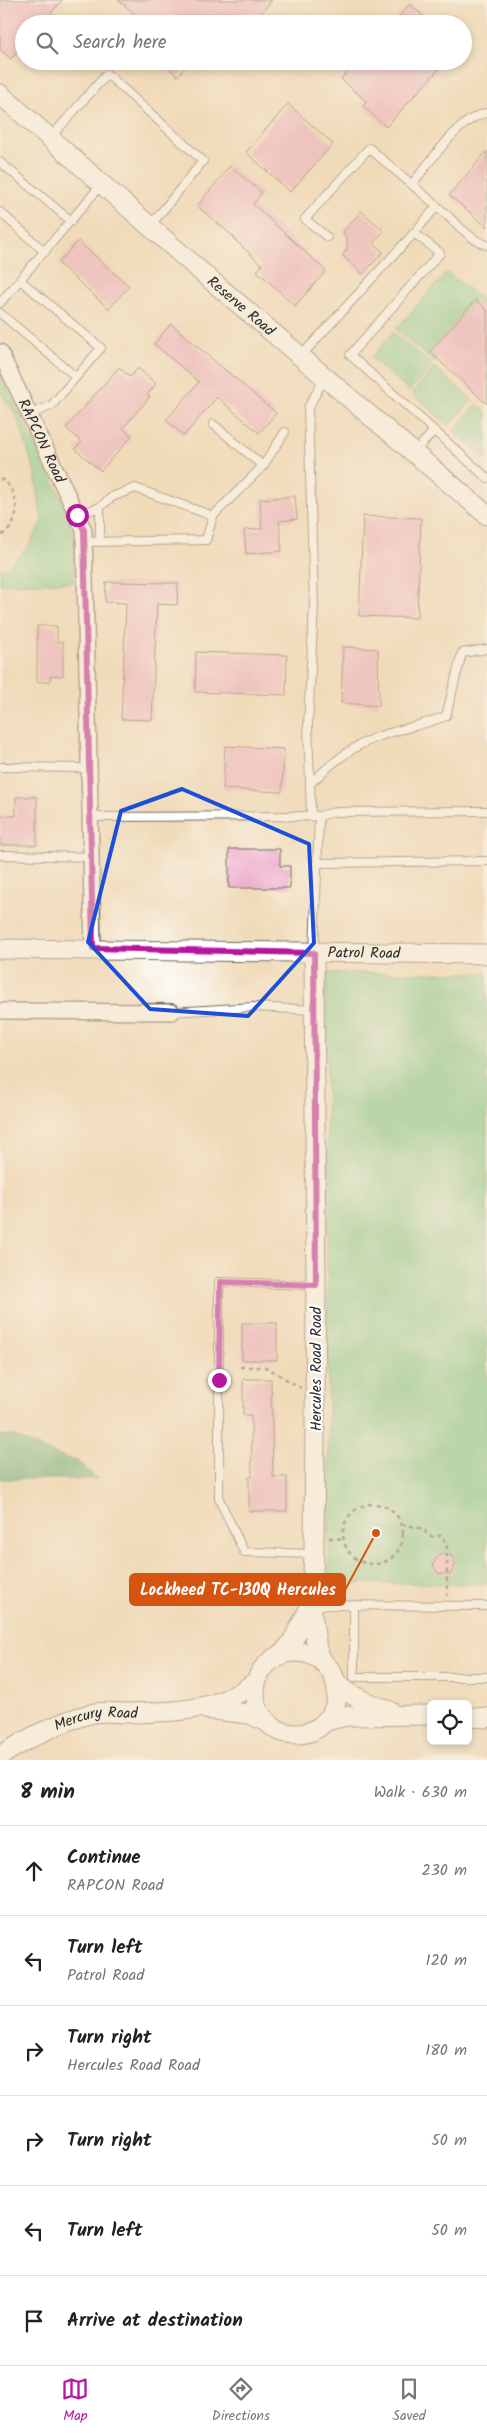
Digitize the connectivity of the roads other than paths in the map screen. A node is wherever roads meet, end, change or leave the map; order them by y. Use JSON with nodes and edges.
{"nodes":[{"id":1,"x":0,"y":94,"type":"edge"},
{"id":2,"x":487,"y":113,"type":"edge"},
{"id":3,"x":50,"y":138,"type":"junction"},
{"id":4,"x":1,"y":164,"type":"edge"},
{"id":5,"x":102,"y":184,"type":"junction"},
{"id":6,"x":412,"y":184,"type":"junction"},
{"id":7,"x":437,"y":206,"type":"junction"},
{"id":8,"x":0,"y":212,"type":"edge"},
{"id":9,"x":71,"y":221,"type":"junction"},
{"id":10,"x":150,"y":226,"type":"junction"},
{"id":11,"x":414,"y":233,"type":"junction"},
{"id":12,"x":327,"y":237,"type":"dead end"},
{"id":13,"x":487,"y":245,"type":"edge"},
{"id":14,"x":45,"y":252,"type":"junction"},
{"id":15,"x":20,"y":280,"type":"junction"},
{"id":16,"x":0,"y":304,"type":"edge"},
{"id":17,"x":0,"y":313,"type":"edge"},
{"id":18,"x":0,"y":352,"type":"edge"},
{"id":19,"x":301,"y":356,"type":"junction"},
{"id":20,"x":76,"y":377,"type":"junction"},
{"id":21,"x":324,"y":377,"type":"junction"},
{"id":22,"x":30,"y":415,"type":"junction"},
{"id":23,"x":213,"y":424,"type":"dead end"},
{"id":24,"x":434,"y":431,"type":"junction"},
{"id":25,"x":285,"y":432,"type":"dead end"},
{"id":26,"x":414,"y":452,"type":"junction"},
{"id":27,"x":263,"y":466,"type":"junction"},
{"id":28,"x":487,"y":478,"type":"edge"},
{"id":29,"x":100,"y":508,"type":"junction"},
{"id":30,"x":77,"y":515,"type":"junction"},
{"id":31,"x":487,"y":515,"type":"edge"},
{"id":32,"x":213,"y":516,"type":"junction"},
{"id":33,"x":84,"y":542,"type":"junction"},
{"id":34,"x":100,"y":542,"type":"junction"},
{"id":35,"x":487,"y":649,"type":"edge"},
{"id":36,"x":0,"y":767,"type":"edge"},
{"id":37,"x":89,"y":768,"type":"junction"},
{"id":38,"x":310,"y":784,"type":"junction"},
{"id":39,"x":487,"y":810,"type":"edge"},
{"id":40,"x":315,"y":816,"type":"junction"},
{"id":41,"x":90,"y":817,"type":"junction"},
{"id":42,"x":0,"y":855,"type":"edge"},
{"id":43,"x":91,"y":857,"type":"junction"},
{"id":44,"x":487,"y":861,"type":"edge"},
{"id":45,"x":318,"y":863,"type":"junction"},
{"id":46,"x":93,"y":948,"type":"junction"},
{"id":47,"x":0,"y":949,"type":"edge"},
{"id":48,"x":314,"y":953,"type":"junction"},
{"id":49,"x":487,"y":954,"type":"edge"},
{"id":50,"x":314,"y":1010,"type":"junction"},
{"id":51,"x":0,"y":1011,"type":"edge"},
{"id":52,"x":172,"y":1012,"type":"joint"},
{"id":53,"x":316,"y":1285,"type":"junction"},
{"id":54,"x":314,"y":1554,"type":"junction"},
{"id":55,"x":311,"y":1605,"type":"junction"},
{"id":56,"x":354,"y":1605,"type":"junction"},
{"id":57,"x":487,"y":1606,"type":"edge"},
{"id":58,"x":282,"y":1654,"type":"junction"},
{"id":59,"x":323,"y":1662,"type":"junction"},
{"id":60,"x":487,"y":1677,"type":"edge"},
{"id":61,"x":256,"y":1681,"type":"junction"},
{"id":62,"x":336,"y":1683,"type":"junction"},
{"id":63,"x":201,"y":1708,"type":"junction"},
{"id":64,"x":400,"y":1714,"type":"junction"},
{"id":65,"x":427,"y":1716,"type":"edge"},
{"id":66,"x":472,"y":1717,"type":"edge"},
{"id":67,"x":487,"y":1718,"type":"edge"},
{"id":68,"x":266,"y":1721,"type":"junction"},
{"id":69,"x":325,"y":1721,"type":"junction"},
{"id":70,"x":0,"y":1756,"type":"edge"}],
"edges":[{"from":1,"to":3,"type":"street","name":"Reserve Road"},
{"from":2,"to":6,"type":"lane"},
{"from":3,"to":5,"type":"street","name":"Reserve Road"},
{"from":3,"to":10,"type":"lane"},
{"from":4,"to":9,"type":"lane"},
{"from":5,"to":9,"type":"lane"},
{"from":5,"to":10,"type":"street","name":"Reserve Road"},
{"from":6,"to":7,"type":"lane"},
{"from":6,"to":12,"type":"lane"},
{"from":7,"to":11,"type":"lane"},
{"from":7,"to":13,"type":"lane"},
{"from":8,"to":14,"type":"lane"},
{"from":9,"to":14,"type":"lane"},
{"from":10,"to":19,"type":"street","name":"Reserve Road"},
{"from":11,"to":19,"type":"lane"},
{"from":11,"to":24,"type":"lane"},
{"from":14,"to":15,"type":"lane"},
{"from":15,"to":16,"type":"lane"},
{"from":15,"to":20,"type":"lane"},
{"from":17,"to":20,"type":"lane"},
{"from":18,"to":22,"type":"street","name":"RAPCON Road"},
{"from":19,"to":21,"type":"street","name":"Reserve Road"},
{"from":20,"to":22,"type":"lane"},
{"from":21,"to":26,"type":"street","name":"Reserve Road"},
{"from":21,"to":38,"type":"lane"},
{"from":22,"to":30,"type":"street","name":"RAPCON Road"},
{"from":23,"to":27,"type":"lane"},
{"from":24,"to":26,"type":"lane"},
{"from":24,"to":28,"type":"lane"},
{"from":25,"to":27,"type":"lane"},
{"from":26,"to":31,"type":"street","name":"Reserve Road"},
{"from":27,"to":32,"type":"lane"},
{"from":29,"to":30,"type":"lane"},
{"from":29,"to":32,"type":"lane"},
{"from":29,"to":34,"type":"lane"},
{"from":30,"to":33,"type":"street","name":"RAPCON Road"},
{"from":32,"to":34,"type":"lane"},
{"from":33,"to":34,"type":"lane"},
{"from":33,"to":37,"type":"street","name":"RAPCON Road"},
{"from":35,"to":38,"type":"lane"},
{"from":36,"to":37,"type":"lane"},
{"from":37,"to":41,"type":"street","name":"RAPCON Road"},
{"from":38,"to":40,"type":"lane"},
{"from":39,"to":40,"type":"lane"},
{"from":40,"to":41,"type":"lane"},
{"from":40,"to":45,"type":"lane"},
{"from":41,"to":43,"type":"street","name":"RAPCON Road"},
{"from":42,"to":43,"type":"lane"},
{"from":43,"to":46,"type":"street","name":"RAPCON Road"},
{"from":44,"to":45,"type":"lane"},
{"from":45,"to":48,"type":"lane"},
{"from":46,"to":47,"type":"street","name":"Patrol Road"},
{"from":46,"to":48,"type":"street","name":"Patrol Road"},
{"from":48,"to":49,"type":"street","name":"Patrol Road"},
{"from":48,"to":50,"type":"street","name":"Hercules Road Road"},
{"from":50,"to":52,"type":"lane"},
{"from":50,"to":53,"type":"street","name":"Hercules Road Road"},
{"from":51,"to":52,"type":"street"},
{"from":53,"to":54,"type":"street","name":"Hercules Road Road"},
{"from":53,"to":54,"type":"lane"},
{"from":54,"to":55,"type":"street","name":"Hercules Road Road"},
{"from":55,"to":56,"type":"lane"},
{"from":55,"to":58,"type":"street"},
{"from":55,"to":59,"type":"street"},
{"from":56,"to":57,"type":"lane"},
{"from":56,"to":60,"type":"lane"},
{"from":58,"to":59,"type":"street"},
{"from":58,"to":61,"type":"street"},
{"from":59,"to":62,"type":"street"},
{"from":61,"to":63,"type":"street","name":"Mercury Road"},
{"from":61,"to":68,"type":"street"},
{"from":62,"to":64,"type":"street"},
{"from":62,"to":69,"type":"street"},
{"from":63,"to":68,"type":"street","name":"Mercury Road"},
{"from":63,"to":70,"type":"street","name":"Mercury Road"},
{"from":64,"to":65,"type":"street"},
{"from":64,"to":69,"type":"street"},
{"from":66,"to":67,"type":"street"},
{"from":68,"to":69,"type":"street"}]}
